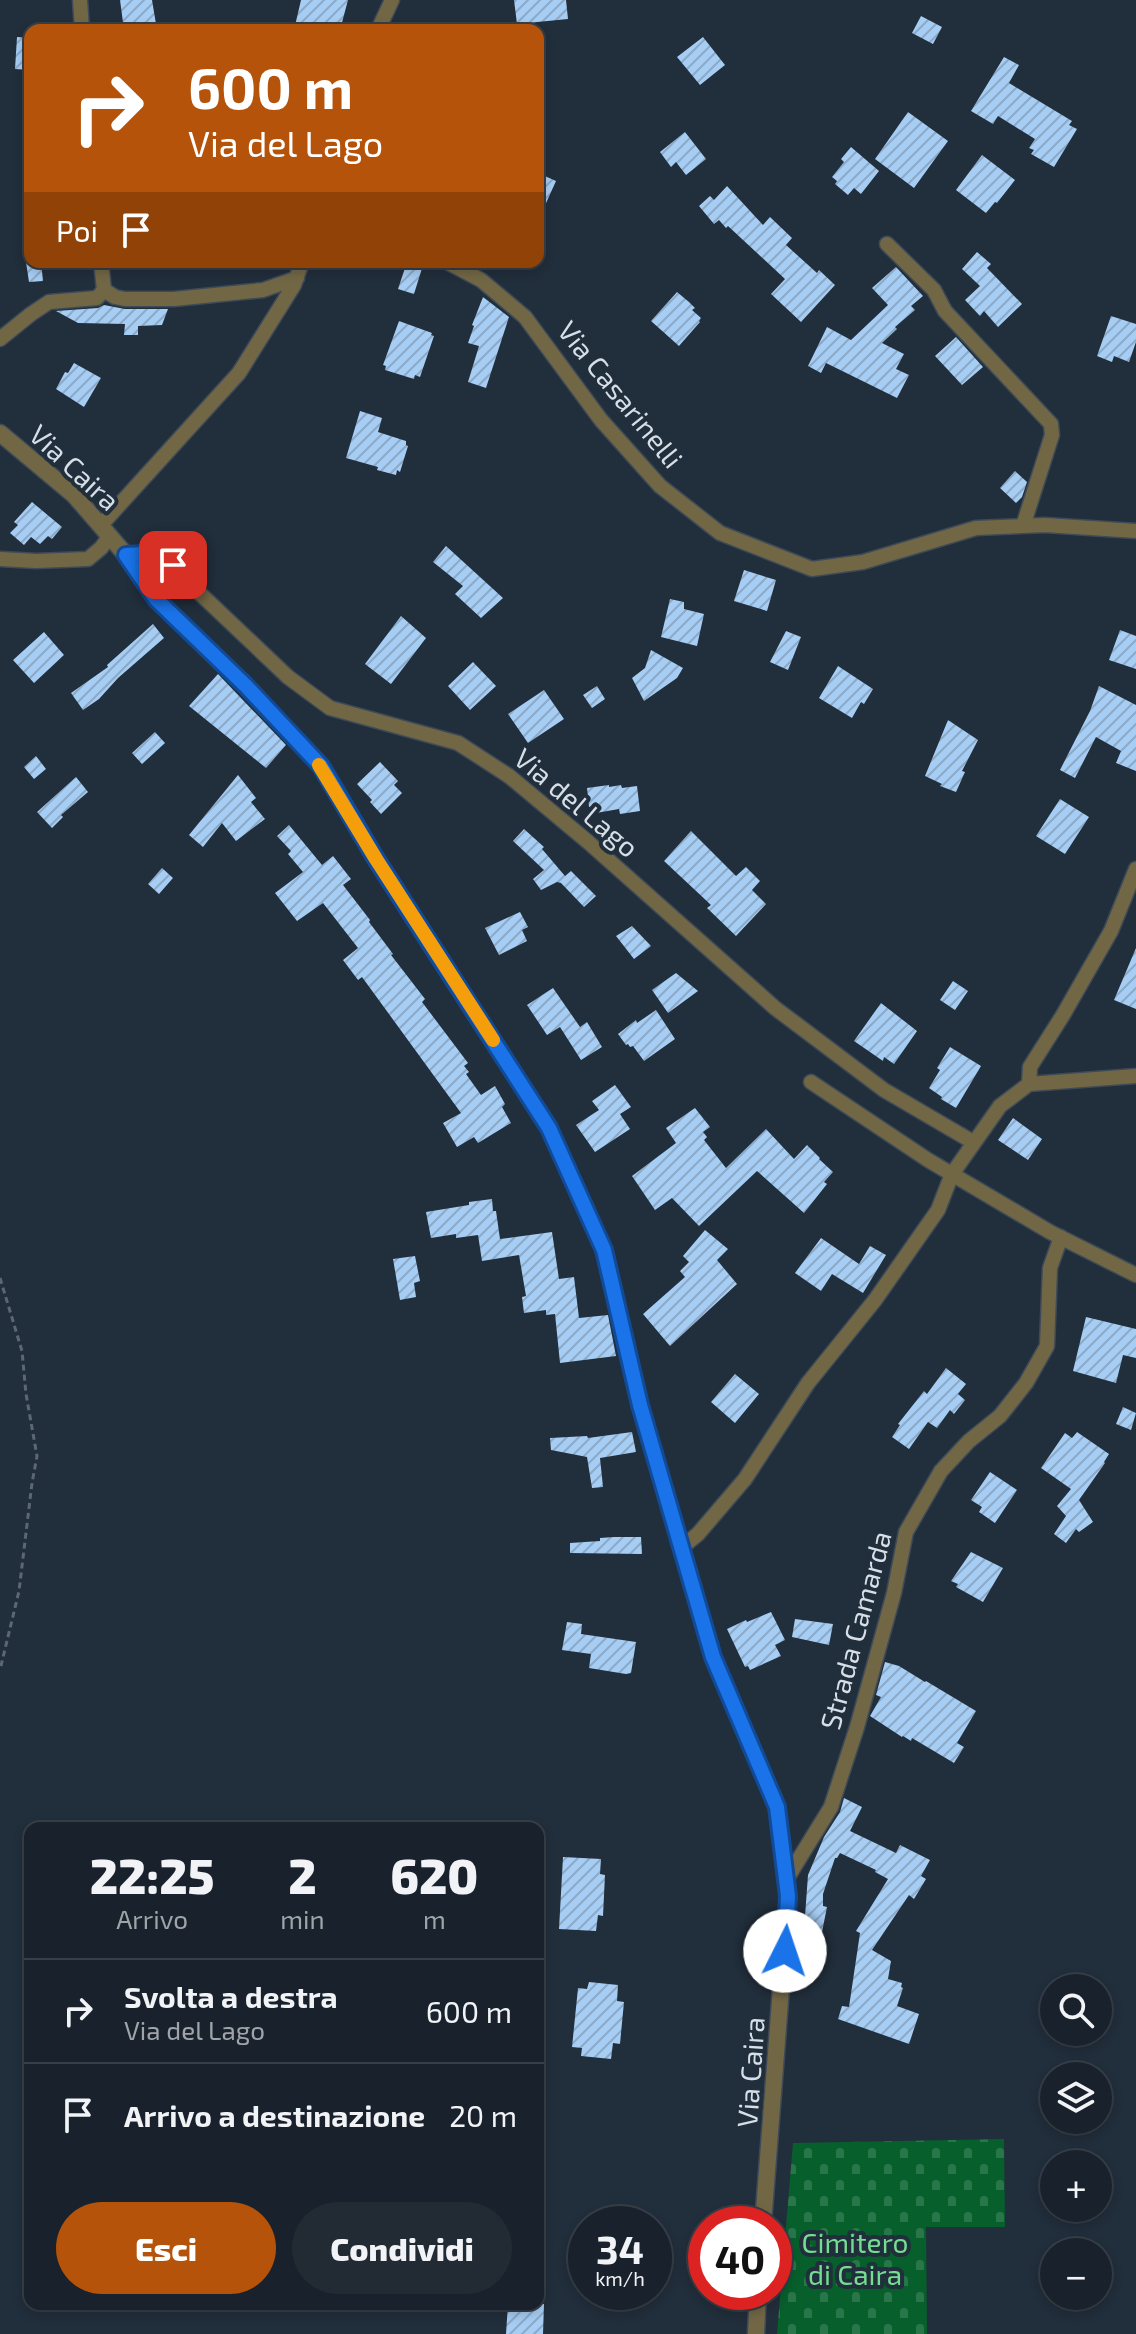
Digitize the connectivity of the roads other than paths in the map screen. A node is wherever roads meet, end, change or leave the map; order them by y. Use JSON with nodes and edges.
{"nodes":[{"id":1,"x":80,"y":0,"type":"edge"},
{"id":2,"x":392,"y":0,"type":"edge"},
{"id":3,"x":82,"y":24,"type":"edge"},
{"id":4,"x":381,"y":24,"type":"edge"},
{"id":5,"x":887,"y":244,"type":"dead end"},
{"id":6,"x":102,"y":268,"type":"edge"},
{"id":7,"x":300,"y":268,"type":"edge"},
{"id":8,"x":458,"y":268,"type":"edge"},
{"id":9,"x":297,"y":278,"type":"junction"},
{"id":10,"x":104,"y":290,"type":"junction"},
{"id":11,"x":0,"y":339,"type":"edge"},
{"id":12,"x":0,"y":433,"type":"edge"},
{"id":13,"x":1023,"y":526,"type":"junction"},
{"id":14,"x":106,"y":531,"type":"junction"},
{"id":15,"x":1136,"y":531,"type":"edge"},
{"id":16,"x":126,"y":555,"type":"junction"},
{"id":17,"x":0,"y":559,"type":"edge"},
{"id":18,"x":1136,"y":869,"type":"edge"},
{"id":19,"x":1136,"y":1076,"type":"edge"},
{"id":20,"x":811,"y":1082,"type":"dead end"},
{"id":21,"x":1029,"y":1084,"type":"junction"},
{"id":22,"x":973,"y":1142,"type":"junction"},
{"id":23,"x":952,"y":1174,"type":"junction"},
{"id":24,"x":1061,"y":1237,"type":"junction"},
{"id":25,"x":1136,"y":1275,"type":"edge"},
{"id":26,"x":681,"y":1548,"type":"junction"},
{"id":27,"x":786,"y":1880,"type":"junction"},
{"id":28,"x":764,"y":2206,"type":"edge"},
{"id":29,"x":757,"y":2310,"type":"edge"},
{"id":30,"x":756,"y":2334,"type":"edge"}],
"edges":[{"from":1,"to":3,"type":"street"},
{"from":2,"to":4,"type":"street"},
{"from":5,"to":13,"type":"street"},
{"from":6,"to":10,"type":"street"},
{"from":7,"to":9,"type":"street"},
{"from":8,"to":13,"type":"street","name":"Via Casarinelli"},
{"from":9,"to":10,"type":"street"},
{"from":9,"to":14,"type":"street"},
{"from":10,"to":11,"type":"street"},
{"from":12,"to":14,"type":"street","name":"Via Caira"},
{"from":13,"to":15,"type":"street","name":"Via Casarinelli"},
{"from":14,"to":16,"type":"street","name":"Via Caira"},
{"from":14,"to":17,"type":"street"},
{"from":16,"to":22,"type":"street","name":"Via del Lago"},
{"from":16,"to":26,"type":"street","name":"Via Caira"},
{"from":18,"to":21,"type":"street"},
{"from":19,"to":21,"type":"street"},
{"from":20,"to":23,"type":"street"},
{"from":21,"to":22,"type":"street"},
{"from":22,"to":23,"type":"street"},
{"from":23,"to":24,"type":"street"},
{"from":23,"to":26,"type":"street"},
{"from":24,"to":25,"type":"street"},
{"from":24,"to":27,"type":"street","name":"Strada Camarda"},
{"from":26,"to":27,"type":"street","name":"Via Caira"},
{"from":27,"to":28,"type":"street","name":"Via Caira"},
{"from":29,"to":30,"type":"street"}]}
